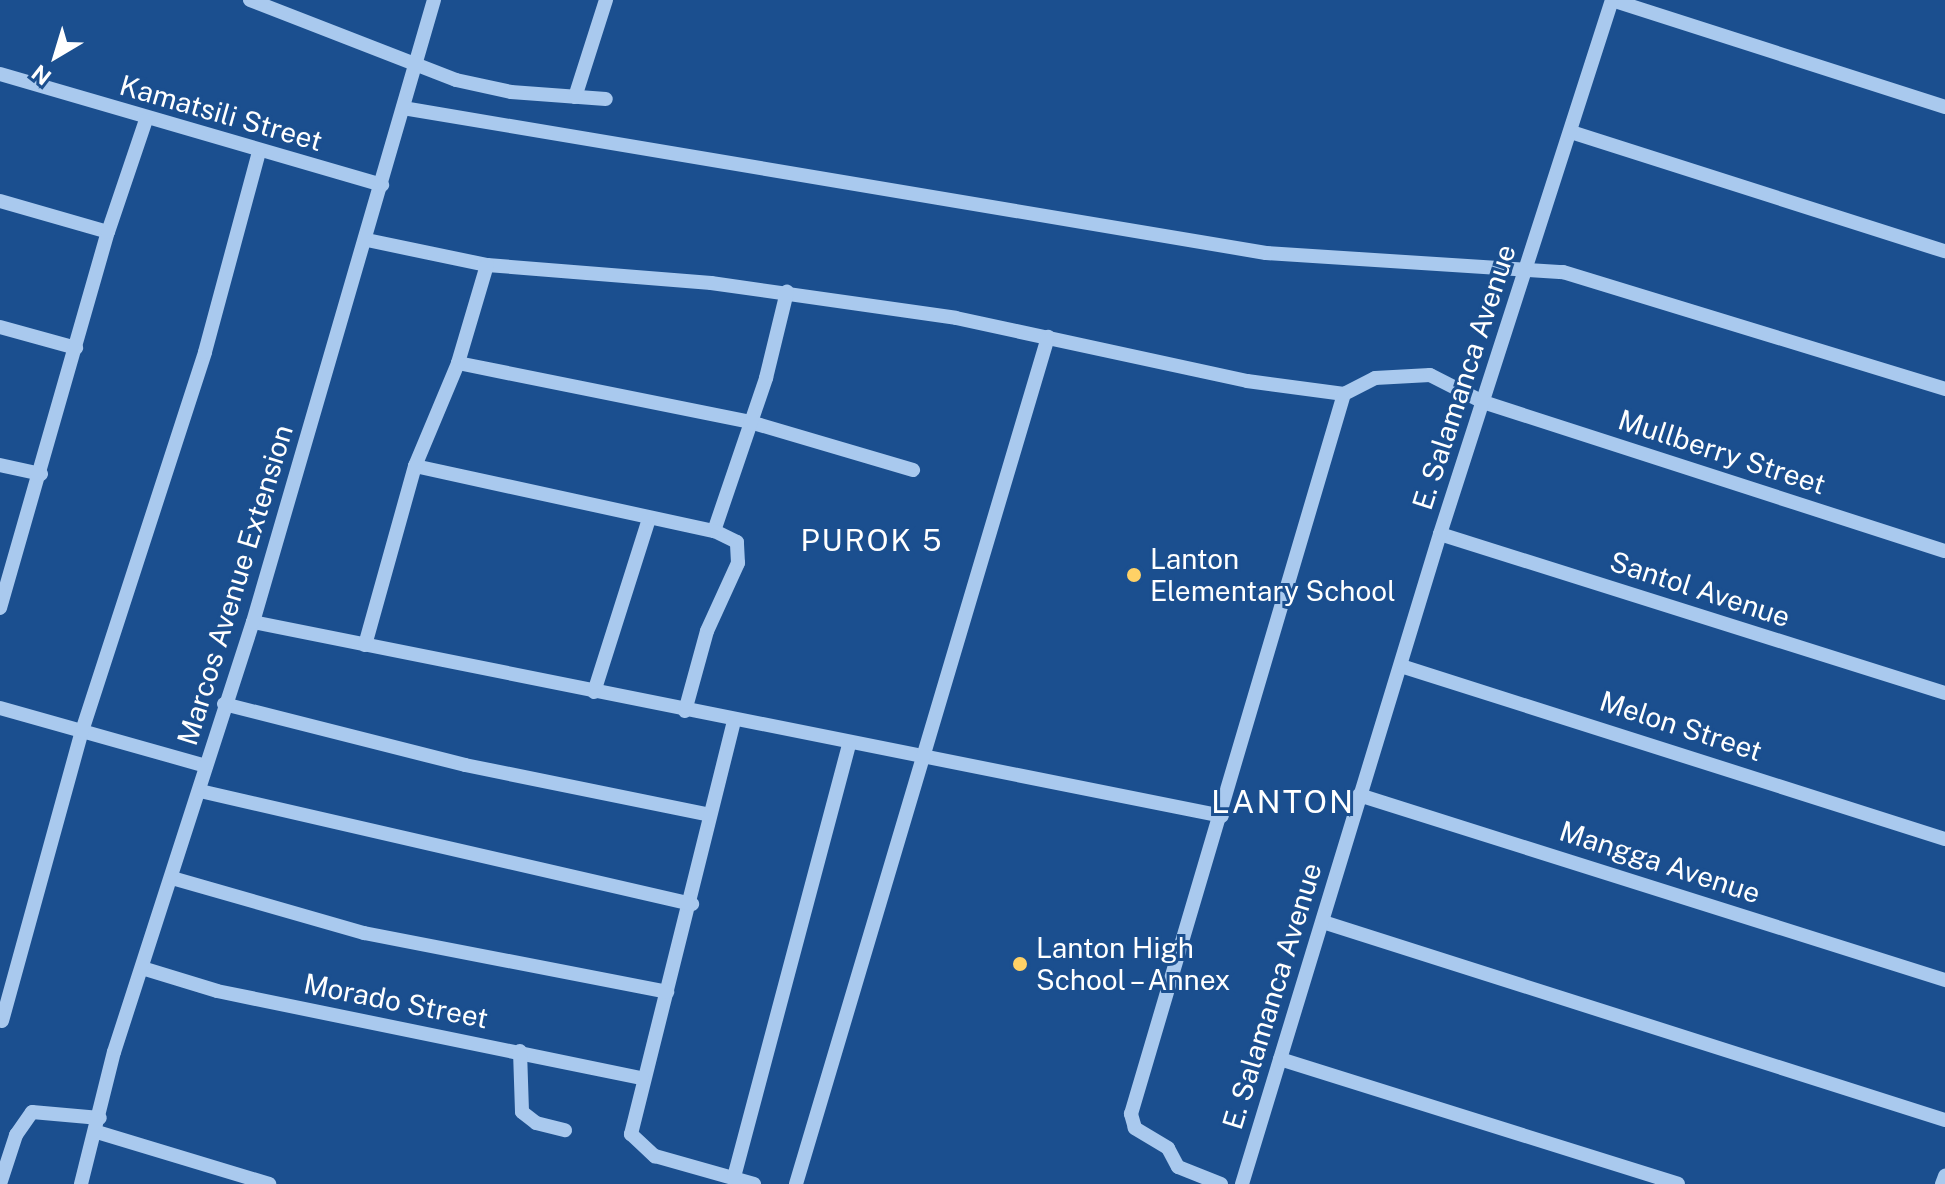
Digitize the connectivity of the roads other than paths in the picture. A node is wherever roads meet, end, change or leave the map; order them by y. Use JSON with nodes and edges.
{"nodes":[{"id":1,"x":250,"y":0,"type":"edge"},
{"id":2,"x":434,"y":0,"type":"edge"},
{"id":3,"x":606,"y":0,"type":"edge"},
{"id":4,"x":1612,"y":0,"type":"edge"},
{"id":5,"x":415,"y":66,"type":"junction"},
{"id":6,"x":0,"y":74,"type":"edge"},
{"id":7,"x":575,"y":97,"type":"junction"},
{"id":8,"x":606,"y":99,"type":"dead end"},
{"id":9,"x":1945,"y":107,"type":"edge"},
{"id":10,"x":403,"y":108,"type":"junction"},
{"id":11,"x":146,"y":120,"type":"junction"},
{"id":12,"x":1571,"y":132,"type":"junction"},
{"id":13,"x":259,"y":152,"type":"junction"},
{"id":14,"x":382,"y":185,"type":"junction"},
{"id":15,"x":0,"y":201,"type":"edge"},
{"id":16,"x":108,"y":232,"type":"junction"},
{"id":17,"x":367,"y":240,"type":"junction"},
{"id":18,"x":1945,"y":251,"type":"edge"},
{"id":19,"x":487,"y":265,"type":"junction"},
{"id":20,"x":1526,"y":267,"type":"junction"},
{"id":21,"x":787,"y":292,"type":"junction"},
{"id":22,"x":0,"y":327,"type":"edge"},
{"id":23,"x":1048,"y":337,"type":"junction"},
{"id":24,"x":76,"y":348,"type":"junction"},
{"id":25,"x":458,"y":363,"type":"junction"},
{"id":26,"x":1945,"y":389,"type":"edge"},
{"id":27,"x":1344,"y":394,"type":"junction"},
{"id":28,"x":1483,"y":402,"type":"junction"},
{"id":29,"x":750,"y":422,"type":"junction"},
{"id":30,"x":0,"y":465,"type":"edge"},
{"id":31,"x":415,"y":466,"type":"junction"},
{"id":32,"x":913,"y":470,"type":"dead end"},
{"id":33,"x":41,"y":474,"type":"junction"},
{"id":34,"x":649,"y":519,"type":"junction"},
{"id":35,"x":714,"y":531,"type":"junction"},
{"id":36,"x":1440,"y":534,"type":"junction"},
{"id":37,"x":1945,"y":551,"type":"edge"},
{"id":38,"x":1,"y":600,"type":"edge"},
{"id":39,"x":253,"y":622,"type":"junction"},
{"id":40,"x":365,"y":645,"type":"junction"},
{"id":41,"x":1401,"y":666,"type":"junction"},
{"id":42,"x":594,"y":692,"type":"junction"},
{"id":43,"x":1945,"y":693,"type":"edge"},
{"id":44,"x":224,"y":704,"type":"junction"},
{"id":45,"x":0,"y":708,"type":"edge"},
{"id":46,"x":685,"y":711,"type":"junction"},
{"id":47,"x":734,"y":721,"type":"junction"},
{"id":48,"x":82,"y":731,"type":"junction"},
{"id":49,"x":849,"y":744,"type":"junction"},
{"id":50,"x":919,"y":758,"type":"junction"},
{"id":51,"x":206,"y":766,"type":"junction"},
{"id":52,"x":200,"y":791,"type":"junction"},
{"id":53,"x":1359,"y":795,"type":"junction"},
{"id":54,"x":710,"y":815,"type":"junction"},
{"id":55,"x":1222,"y":816,"type":"junction"},
{"id":56,"x":1945,"y":839,"type":"edge"},
{"id":57,"x":172,"y":878,"type":"junction"},
{"id":58,"x":692,"y":904,"type":"junction"},
{"id":59,"x":1323,"y":922,"type":"junction"},
{"id":60,"x":142,"y":968,"type":"junction"},
{"id":61,"x":1945,"y":980,"type":"edge"},
{"id":62,"x":667,"y":992,"type":"junction"},
{"id":63,"x":2,"y":1021,"type":"dead end"},
{"id":64,"x":520,"y":1051,"type":"junction"},
{"id":65,"x":1280,"y":1059,"type":"junction"},
{"id":66,"x":642,"y":1078,"type":"junction"},
{"id":67,"x":1945,"y":1120,"type":"edge"},
{"id":68,"x":98,"y":1125,"type":"junction"},
{"id":69,"x":565,"y":1130,"type":"dead end"},
{"id":70,"x":1945,"y":1176,"type":"edge"},
{"id":71,"x":734,"y":1177,"type":"junction"},
{"id":72,"x":0,"y":1184,"type":"edge"},
{"id":73,"x":81,"y":1184,"type":"edge"},
{"id":74,"x":269,"y":1184,"type":"edge"},
{"id":75,"x":754,"y":1184,"type":"edge"},
{"id":76,"x":796,"y":1184,"type":"edge"},
{"id":77,"x":1221,"y":1184,"type":"edge"},
{"id":78,"x":1242,"y":1184,"type":"edge"},
{"id":79,"x":1678,"y":1184,"type":"edge"},
{"id":80,"x":1942,"y":1184,"type":"edge"}],
"edges":[{"from":1,"to":5,"type":"street"},
{"from":2,"to":5,"type":"street","name":"Marcos Avenue Extension"},
{"from":3,"to":7,"type":"street"},
{"from":4,"to":9,"type":"street"},
{"from":4,"to":12,"type":"street","name":"E. Salamanca Avenue"},
{"from":5,"to":7,"type":"street"},
{"from":5,"to":10,"type":"street","name":"Marcos Avenue Extension"},
{"from":6,"to":11,"type":"street","name":"Kamatsili Street"},
{"from":7,"to":8,"type":"street"},
{"from":10,"to":14,"type":"street","name":"Marcos Avenue Extension"},
{"from":10,"to":20,"type":"street"},
{"from":11,"to":13,"type":"street","name":"Kamatsili Street"},
{"from":11,"to":16,"type":"street"},
{"from":12,"to":18,"type":"street"},
{"from":12,"to":20,"type":"street","name":"E. Salamanca Avenue"},
{"from":13,"to":14,"type":"street","name":"Kamatsili Street"},
{"from":13,"to":48,"type":"street"},
{"from":14,"to":17,"type":"street","name":"Marcos Avenue Extension"},
{"from":15,"to":16,"type":"street"},
{"from":16,"to":24,"type":"street"},
{"from":17,"to":19,"type":"street"},
{"from":17,"to":39,"type":"street","name":"Marcos Avenue Extension"},
{"from":19,"to":21,"type":"street"},
{"from":19,"to":25,"type":"street"},
{"from":20,"to":26,"type":"street"},
{"from":20,"to":28,"type":"street","name":"E. Salamanca Avenue"},
{"from":21,"to":23,"type":"street"},
{"from":21,"to":29,"type":"street"},
{"from":22,"to":24,"type":"street"},
{"from":23,"to":27,"type":"street"},
{"from":23,"to":50,"type":"street"},
{"from":24,"to":33,"type":"street"},
{"from":25,"to":29,"type":"street"},
{"from":25,"to":31,"type":"street"},
{"from":27,"to":28,"type":"street","name":"Mullberry Street"},
{"from":27,"to":55,"type":"street"},
{"from":28,"to":36,"type":"street","name":"E. Salamanca Avenue"},
{"from":28,"to":37,"type":"street","name":"Mullberry Street"},
{"from":29,"to":32,"type":"street"},
{"from":29,"to":35,"type":"street"},
{"from":30,"to":33,"type":"street"},
{"from":31,"to":34,"type":"street"},
{"from":31,"to":40,"type":"street"},
{"from":33,"to":38,"type":"street"},
{"from":34,"to":35,"type":"street"},
{"from":34,"to":42,"type":"street"},
{"from":35,"to":46,"type":"street"},
{"from":36,"to":41,"type":"street","name":"E. Salamanca Avenue"},
{"from":36,"to":43,"type":"street","name":"Santol Avenue"},
{"from":39,"to":40,"type":"street"},
{"from":39,"to":44,"type":"street","name":"Marcos Avenue Extension"},
{"from":40,"to":42,"type":"street"},
{"from":41,"to":53,"type":"street","name":"E. Salamanca Avenue"},
{"from":41,"to":56,"type":"street","name":"Melon Street"},
{"from":42,"to":46,"type":"street"},
{"from":44,"to":51,"type":"street","name":"Marcos Avenue Extension"},
{"from":44,"to":54,"type":"street"},
{"from":45,"to":48,"type":"street"},
{"from":46,"to":47,"type":"street"},
{"from":47,"to":49,"type":"street"},
{"from":47,"to":54,"type":"street"},
{"from":48,"to":51,"type":"street"},
{"from":48,"to":63,"type":"street"},
{"from":49,"to":50,"type":"street"},
{"from":49,"to":71,"type":"street"},
{"from":50,"to":55,"type":"street"},
{"from":50,"to":76,"type":"street"},
{"from":51,"to":52,"type":"street","name":"Marcos Avenue Extension"},
{"from":52,"to":57,"type":"street","name":"Marcos Avenue Extension"},
{"from":52,"to":58,"type":"street"},
{"from":53,"to":59,"type":"street","name":"E. Salamanca Avenue"},
{"from":53,"to":61,"type":"street","name":"Mangga Avenue"},
{"from":54,"to":58,"type":"street"},
{"from":55,"to":77,"type":"street"},
{"from":57,"to":60,"type":"street","name":"Marcos Avenue Extension"},
{"from":57,"to":62,"type":"street"},
{"from":58,"to":62,"type":"street"},
{"from":59,"to":65,"type":"street","name":"E. Salamanca Avenue"},
{"from":59,"to":67,"type":"street"},
{"from":60,"to":64,"type":"street","name":"Morado Street"},
{"from":60,"to":68,"type":"street","name":"Marcos Avenue Extension"},
{"from":62,"to":66,"type":"street"},
{"from":64,"to":66,"type":"street","name":"Morado Street"},
{"from":64,"to":69,"type":"street"},
{"from":65,"to":78,"type":"street","name":"E. Salamanca Avenue"},
{"from":65,"to":79,"type":"street"},
{"from":66,"to":71,"type":"street"},
{"from":68,"to":72,"type":"street"},
{"from":68,"to":73,"type":"street","name":"Marcos Avenue Extension"},
{"from":68,"to":74,"type":"street"},
{"from":70,"to":80,"type":"street"},
{"from":71,"to":75,"type":"street"}]}
